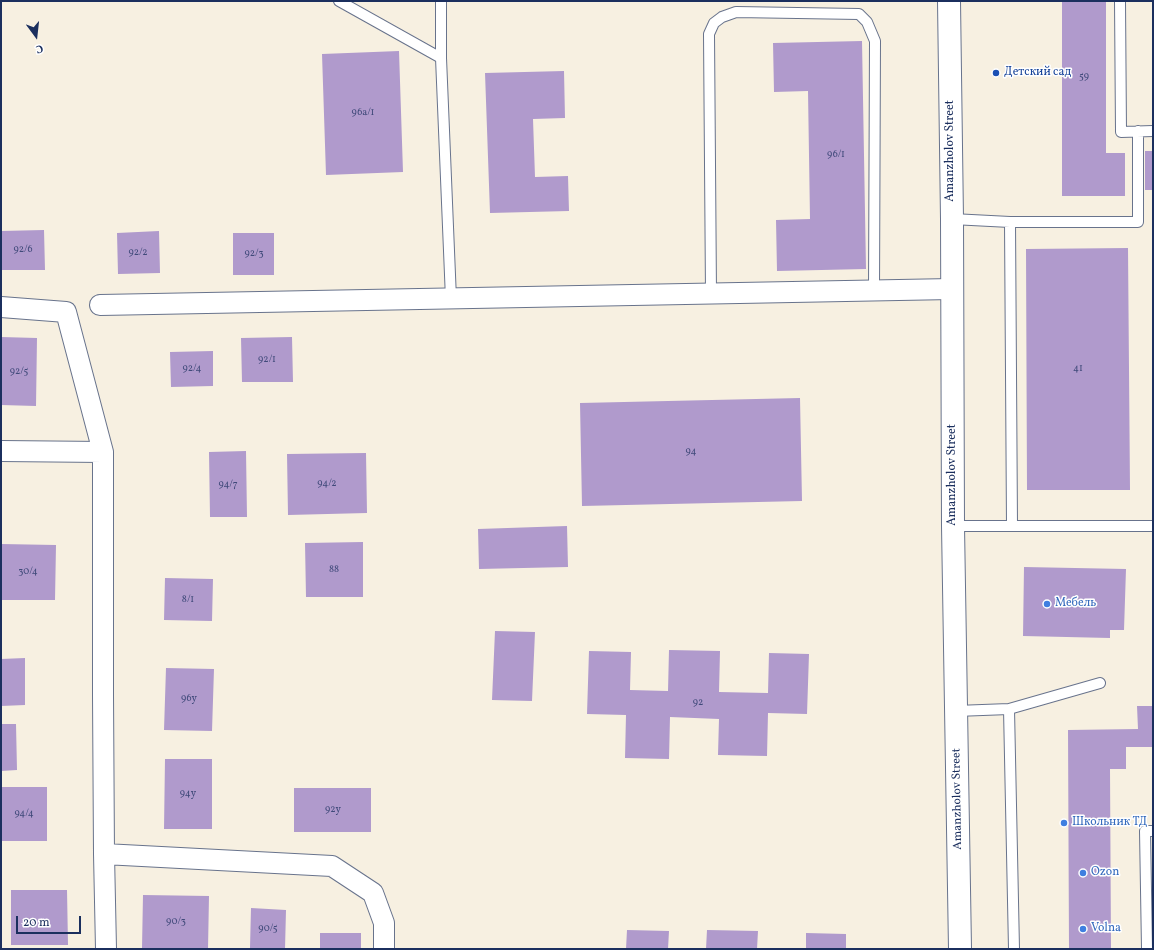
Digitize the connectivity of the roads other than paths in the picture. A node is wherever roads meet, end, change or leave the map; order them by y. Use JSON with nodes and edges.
{"nodes":[{"id":1,"x":339,"y":1,"type":"edge"},
{"id":2,"x":441,"y":1,"type":"edge"},
{"id":3,"x":950,"y":1,"type":"edge"},
{"id":4,"x":1120,"y":1,"type":"edge"},
{"id":5,"x":441,"y":58,"type":"junction"},
{"id":6,"x":1138,"y":131,"type":"junction"},
{"id":7,"x":1153,"y":131,"type":"edge"},
{"id":8,"x":952,"y":219,"type":"junction"},
{"id":9,"x":1010,"y":222,"type":"junction"},
{"id":10,"x":952,"y":289,"type":"junction"},
{"id":11,"x":874,"y":291,"type":"junction"},
{"id":12,"x":711,"y":294,"type":"junction"},
{"id":13,"x":451,"y":299,"type":"junction"},
{"id":14,"x":100,"y":305,"type":"dead end"},
{"id":15,"x":1,"y":307,"type":"edge"},
{"id":16,"x":1,"y":451,"type":"edge"},
{"id":17,"x":103,"y":452,"type":"junction"},
{"id":18,"x":953,"y":526,"type":"junction"},
{"id":19,"x":1012,"y":526,"type":"junction"},
{"id":20,"x":1153,"y":526,"type":"edge"},
{"id":21,"x":1100,"y":683,"type":"dead end"},
{"id":22,"x":1009,"y":709,"type":"junction"},
{"id":23,"x":956,"y":711,"type":"junction"},
{"id":24,"x":1153,"y":831,"type":"edge"},
{"id":25,"x":104,"y":854,"type":"junction"},
{"id":26,"x":106,"y":949,"type":"edge"},
{"id":27,"x":384,"y":949,"type":"edge"},
{"id":28,"x":960,"y":949,"type":"edge"},
{"id":29,"x":1014,"y":949,"type":"edge"},
{"id":30,"x":1147,"y":949,"type":"edge"}],
"edges":[{"from":1,"to":5,"type":"lane"},
{"from":2,"to":5,"type":"lane"},
{"from":3,"to":8,"type":"main road","name":"Amanzholov Street"},
{"from":4,"to":6,"type":"lane"},
{"from":5,"to":13,"type":"lane"},
{"from":6,"to":7,"type":"lane"},
{"from":6,"to":9,"type":"lane"},
{"from":8,"to":9,"type":"lane"},
{"from":8,"to":10,"type":"main road","name":"Amanzholov Street"},
{"from":9,"to":19,"type":"lane"},
{"from":10,"to":11,"type":"street"},
{"from":10,"to":18,"type":"main road","name":"Amanzholov Street"},
{"from":11,"to":12,"type":"street"},
{"from":11,"to":12,"type":"lane"},
{"from":12,"to":13,"type":"street"},
{"from":13,"to":14,"type":"street"},
{"from":15,"to":17,"type":"street"},
{"from":16,"to":17,"type":"street"},
{"from":17,"to":25,"type":"street"},
{"from":18,"to":19,"type":"lane"},
{"from":18,"to":23,"type":"main road","name":"Amanzholov Street"},
{"from":19,"to":20,"type":"lane"},
{"from":21,"to":22,"type":"lane"},
{"from":22,"to":23,"type":"lane"},
{"from":22,"to":29,"type":"lane"},
{"from":23,"to":28,"type":"main road","name":"Amanzholov Street"},
{"from":24,"to":30,"type":"lane"},
{"from":25,"to":26,"type":"street"},
{"from":25,"to":27,"type":"street"}]}
